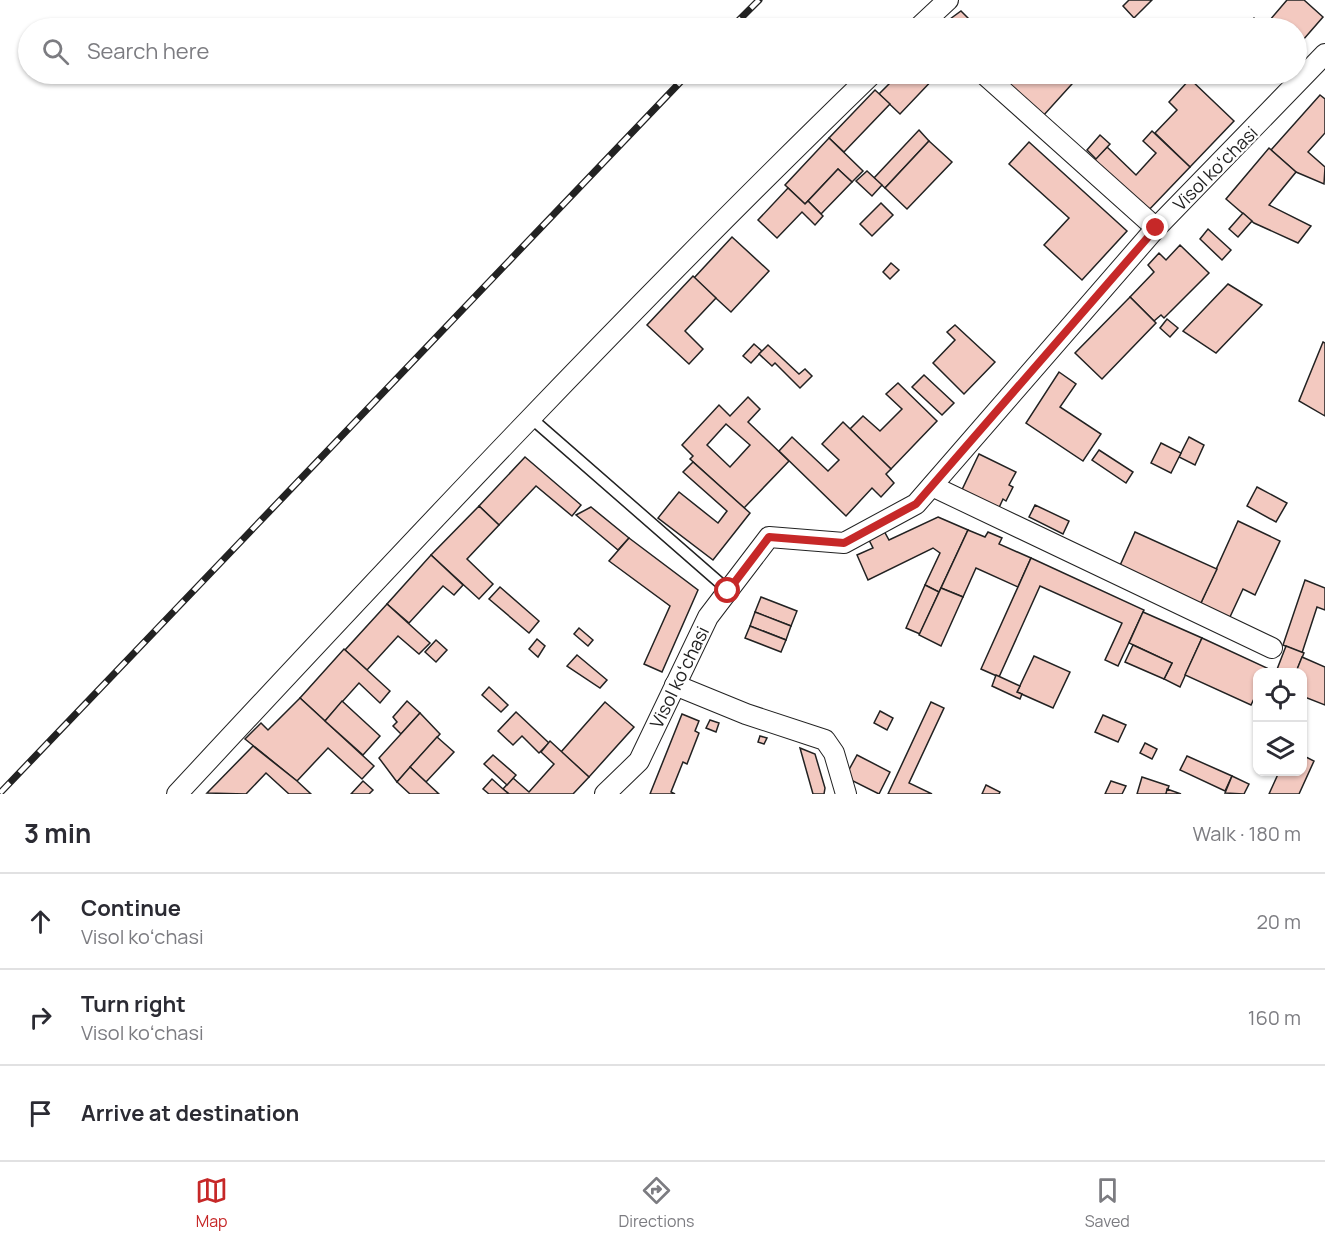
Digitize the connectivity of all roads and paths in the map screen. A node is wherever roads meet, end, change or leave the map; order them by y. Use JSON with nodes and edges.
{"nodes":[{"id":1,"x":948,"y":0,"type":"edge"},
{"id":2,"x":933,"y":18,"type":"edge"},
{"id":3,"x":1325,"y":54,"type":"edge"},
{"id":4,"x":1307,"y":73,"type":"edge"},
{"id":5,"x":862,"y":84,"type":"edge"},
{"id":6,"x":995,"y":84,"type":"edge"},
{"id":7,"x":1296,"y":84,"type":"edge"},
{"id":8,"x":1156,"y":228,"type":"junction"},
{"id":9,"x":531,"y":418,"type":"junction"},
{"id":10,"x":933,"y":486,"type":"junction"},
{"id":11,"x":728,"y":591,"type":"junction"},
{"id":12,"x":1272,"y":648,"type":"dead end"},
{"id":13,"x":675,"y":686,"type":"junction"},
{"id":14,"x":179,"y":793,"type":"edge"},
{"id":15,"x":606,"y":794,"type":"edge"},
{"id":16,"x":846,"y":794,"type":"edge"}],
"edges":[{"from":1,"to":2,"type":"street"},
{"from":3,"to":4,"type":"street","name":"Visol koʻchasi"},
{"from":5,"to":9,"type":"street"},
{"from":6,"to":8,"type":"street"},
{"from":7,"to":8,"type":"street","name":"Visol koʻchasi"},
{"from":8,"to":10,"type":"street","name":"Visol koʻchasi"},
{"from":9,"to":11,"type":"lane"},
{"from":9,"to":14,"type":"street"},
{"from":10,"to":11,"type":"street","name":"Visol koʻchasi"},
{"from":10,"to":12,"type":"street"},
{"from":11,"to":13,"type":"street","name":"Visol koʻchasi"},
{"from":13,"to":15,"type":"street","name":"Visol koʻchasi"},
{"from":13,"to":16,"type":"street"}]}
